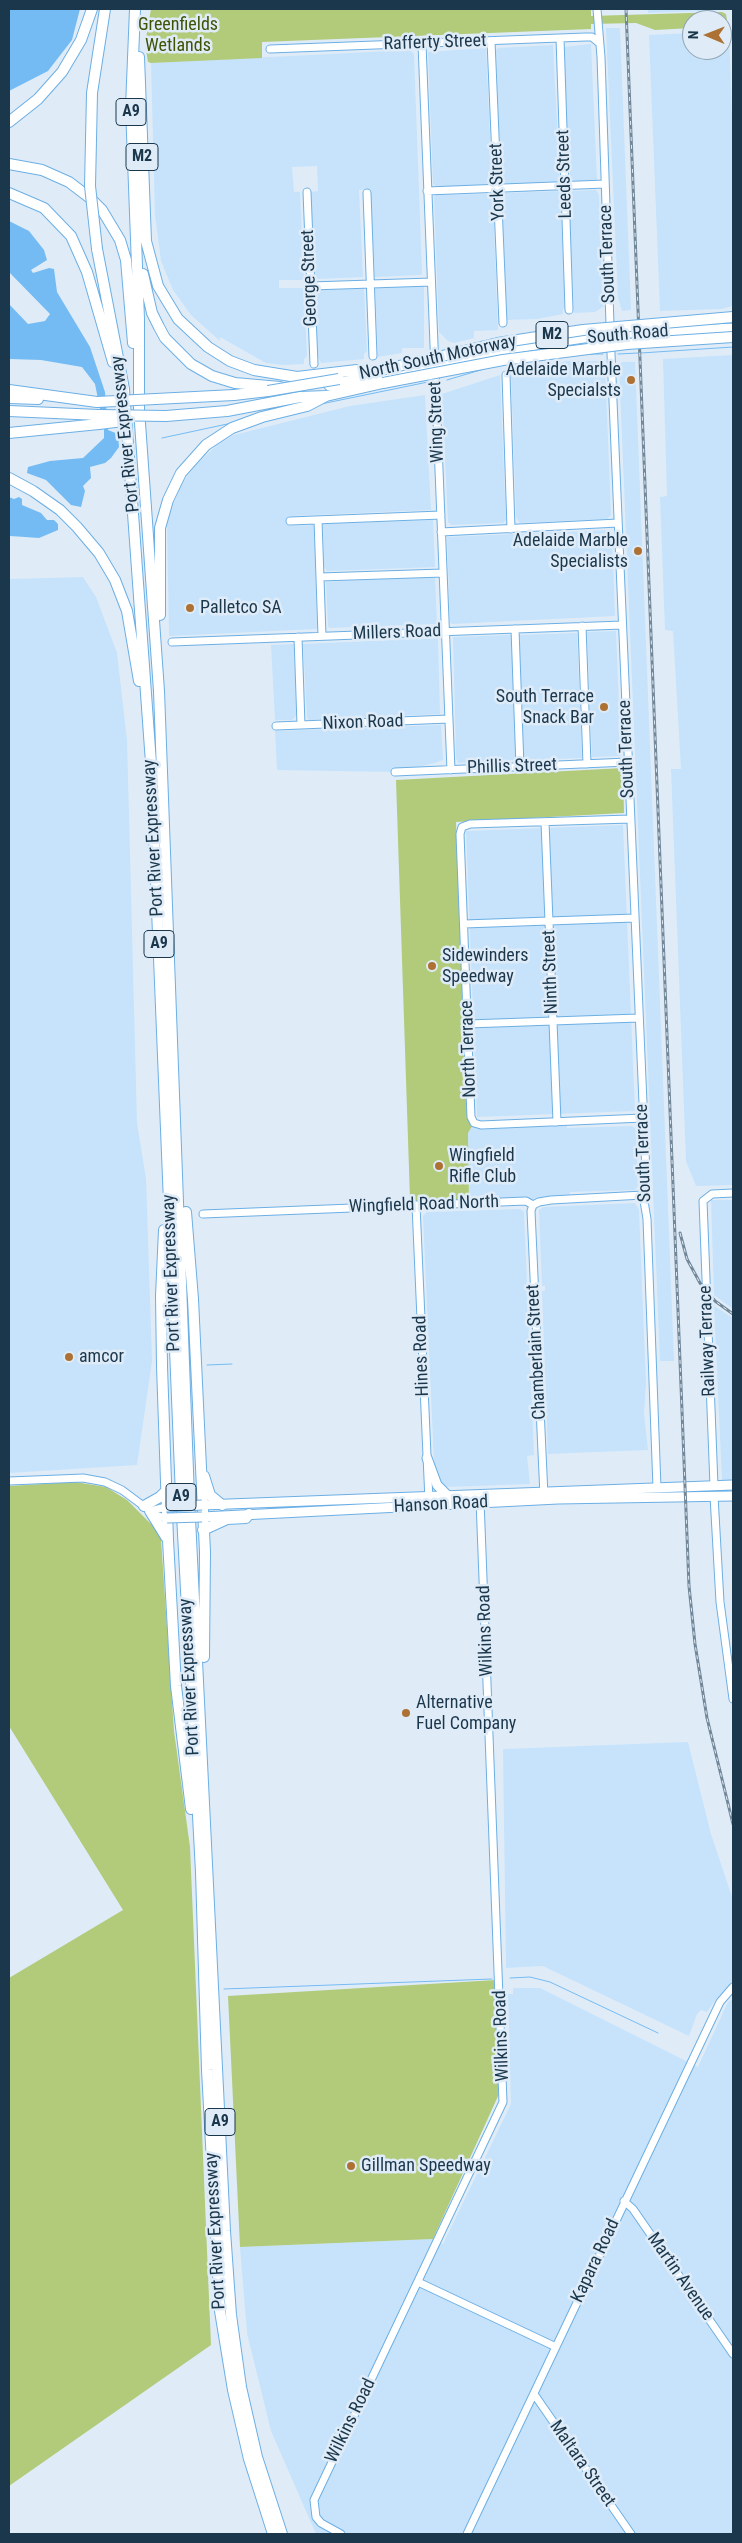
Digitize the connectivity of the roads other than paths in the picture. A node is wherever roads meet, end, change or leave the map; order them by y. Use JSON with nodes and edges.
{"nodes":[{"id":1,"x":92,"y":9,"type":"edge"},
{"id":2,"x":105,"y":9,"type":"edge"},
{"id":3,"x":135,"y":9,"type":"edge"},
{"id":4,"x":140,"y":9,"type":"edge"},
{"id":5,"x":597,"y":11,"type":"edge"},
{"id":6,"x":560,"y":38,"type":"junction"},
{"id":7,"x":491,"y":41,"type":"junction"},
{"id":8,"x":598,"y":42,"type":"junction"},
{"id":9,"x":422,"y":44,"type":"junction"},
{"id":10,"x":270,"y":49,"type":"dead end"},
{"id":11,"x":9,"y":122,"type":"edge"},
{"id":12,"x":9,"y":164,"type":"edge"},
{"id":13,"x":606,"y":184,"type":"junction"},
{"id":14,"x":566,"y":186,"type":"junction"},
{"id":15,"x":498,"y":188,"type":"junction"},
{"id":16,"x":427,"y":191,"type":"junction"},
{"id":17,"x":307,"y":192,"type":"dead end"},
{"id":18,"x":9,"y":193,"type":"edge"},
{"id":19,"x":367,"y":193,"type":"dead end"},
{"id":20,"x":135,"y":216,"type":"junction"},
{"id":21,"x":431,"y":282,"type":"junction"},
{"id":22,"x":370,"y":283,"type":"junction"},
{"id":23,"x":311,"y":286,"type":"junction"},
{"id":24,"x":569,"y":310,"type":"dead end"},
{"id":25,"x":733,"y":317,"type":"edge"},
{"id":26,"x":503,"y":323,"type":"dead end"},
{"id":27,"x":733,"y":331,"type":"edge"},
{"id":28,"x":610,"y":334,"type":"junction"},
{"id":29,"x":373,"y":356,"type":"dead end"},
{"id":30,"x":314,"y":364,"type":"dead end"},
{"id":31,"x":435,"y":365,"type":"junction"},
{"id":32,"x":373,"y":372,"type":"junction"},
{"id":33,"x":506,"y":375,"type":"dead end"},
{"id":34,"x":9,"y":390,"type":"edge"},
{"id":35,"x":326,"y":396,"type":"junction"},
{"id":36,"x":9,"y":398,"type":"edge"},
{"id":37,"x":97,"y":402,"type":"junction"},
{"id":38,"x":139,"y":409,"type":"junction"},
{"id":39,"x":124,"y":410,"type":"junction"},
{"id":40,"x":9,"y":411,"type":"edge"},
{"id":41,"x":99,"y":419,"type":"junction"},
{"id":42,"x":9,"y":433,"type":"edge"},
{"id":43,"x":9,"y":478,"type":"edge"},
{"id":44,"x":441,"y":515,"type":"junction"},
{"id":45,"x":318,"y":520,"type":"junction"},
{"id":46,"x":290,"y":521,"type":"dead end"},
{"id":47,"x":618,"y":523,"type":"junction"},
{"id":48,"x":511,"y":529,"type":"junction"},
{"id":49,"x":442,"y":532,"type":"junction"},
{"id":50,"x":443,"y":573,"type":"junction"},
{"id":51,"x":320,"y":577,"type":"junction"},
{"id":52,"x":622,"y":625,"type":"junction"},
{"id":53,"x":582,"y":626,"type":"junction"},
{"id":54,"x":515,"y":629,"type":"junction"},
{"id":55,"x":445,"y":631,"type":"junction"},
{"id":56,"x":322,"y":636,"type":"junction"},
{"id":57,"x":298,"y":637,"type":"junction"},
{"id":58,"x":172,"y":642,"type":"dead end"},
{"id":59,"x":159,"y":691,"type":"junction"},
{"id":60,"x":449,"y":719,"type":"junction"},
{"id":61,"x":301,"y":725,"type":"junction"},
{"id":62,"x":276,"y":726,"type":"dead end"},
{"id":63,"x":149,"y":738,"type":"junction"},
{"id":64,"x":628,"y":762,"type":"junction"},
{"id":65,"x":587,"y":764,"type":"junction"},
{"id":66,"x":520,"y":767,"type":"junction"},
{"id":67,"x":451,"y":770,"type":"junction"},
{"id":68,"x":396,"y":772,"type":"dead end"},
{"id":69,"x":630,"y":819,"type":"junction"},
{"id":70,"x":545,"y":822,"type":"junction"},
{"id":71,"x":634,"y":918,"type":"junction"},
{"id":72,"x":549,"y":921,"type":"junction"},
{"id":73,"x":464,"y":924,"type":"junction"},
{"id":74,"x":638,"y":1018,"type":"junction"},
{"id":75,"x":553,"y":1021,"type":"junction"},
{"id":76,"x":468,"y":1024,"type":"junction"},
{"id":77,"x":643,"y":1118,"type":"junction"},
{"id":78,"x":557,"y":1122,"type":"junction"},
{"id":79,"x":167,"y":1124,"type":"junction"},
{"id":80,"x":177,"y":1131,"type":"junction"},
{"id":81,"x":733,"y":1194,"type":"edge"},
{"id":82,"x":643,"y":1195,"type":"junction"},
{"id":83,"x":416,"y":1205,"type":"junction"},
{"id":84,"x":533,"y":1205,"type":"junction"},
{"id":85,"x":203,"y":1214,"type":"dead end"},
{"id":86,"x":427,"y":1458,"type":"junction"},
{"id":87,"x":200,"y":1461,"type":"junction"},
{"id":88,"x":9,"y":1481,"type":"edge"},
{"id":89,"x":714,"y":1486,"type":"junction"},
{"id":90,"x":733,"y":1486,"type":"edge"},
{"id":91,"x":657,"y":1488,"type":"junction"},
{"id":92,"x":166,"y":1491,"type":"junction"},
{"id":93,"x":544,"y":1495,"type":"junction"},
{"id":94,"x":448,"y":1496,"type":"junction"},
{"id":95,"x":646,"y":1496,"type":"junction"},
{"id":96,"x":714,"y":1496,"type":"junction"},
{"id":97,"x":733,"y":1496,"type":"edge"},
{"id":98,"x":480,"y":1499,"type":"junction"},
{"id":99,"x":429,"y":1501,"type":"junction"},
{"id":100,"x":222,"y":1505,"type":"junction"},
{"id":101,"x":202,"y":1506,"type":"junction"},
{"id":102,"x":147,"y":1509,"type":"junction"},
{"id":103,"x":167,"y":1512,"type":"junction"},
{"id":104,"x":249,"y":1514,"type":"junction"},
{"id":105,"x":202,"y":1517,"type":"junction"},
{"id":106,"x":203,"y":1530,"type":"junction"},
{"id":107,"x":168,"y":1540,"type":"junction"},
{"id":108,"x":733,"y":1697,"type":"edge"},
{"id":109,"x":200,"y":1703,"type":"junction"},
{"id":110,"x":201,"y":1872,"type":"junction"},
{"id":111,"x":731,"y":1989,"type":"edge"},
{"id":112,"x":624,"y":2201,"type":"junction"},
{"id":113,"x":418,"y":2282,"type":"junction"},
{"id":114,"x":556,"y":2347,"type":"junction"},
{"id":115,"x":733,"y":2354,"type":"edge"},
{"id":116,"x":534,"y":2394,"type":"junction"},
{"id":117,"x":273,"y":2534,"type":"edge"},
{"id":118,"x":282,"y":2534,"type":"edge"},
{"id":119,"x":341,"y":2534,"type":"edge"},
{"id":120,"x":467,"y":2534,"type":"edge"},
{"id":121,"x":631,"y":2534,"type":"edge"}],
"edges":[{"from":1,"to":11,"type":"highway"},
{"from":2,"to":39,"type":"highway","name":"Port River Expressway","number":"A9","bridge":true},
{"from":3,"to":20,"type":"highway","number":"A9"},
{"from":4,"to":32,"type":"highway","number":"M2"},
{"from":5,"to":8,"type":"street","name":"South Terrace"},
{"from":6,"to":7,"type":"street","name":"Rafferty Street"},
{"from":6,"to":8,"type":"street","name":"Rafferty Street"},
{"from":6,"to":14,"type":"street","name":"Leeds Street"},
{"from":7,"to":9,"type":"street","name":"Rafferty Street"},
{"from":7,"to":15,"type":"street","name":"York Street"},
{"from":8,"to":13,"type":"street","name":"South Terrace"},
{"from":9,"to":10,"type":"street","name":"Rafferty Street"},
{"from":9,"to":16,"type":"street","name":"Wing Street"},
{"from":12,"to":38,"type":"highway"},
{"from":13,"to":14,"type":"street"},
{"from":13,"to":28,"type":"street","name":"South Terrace"},
{"from":14,"to":15,"type":"street"},
{"from":14,"to":24,"type":"street","name":"Leeds Street"},
{"from":15,"to":16,"type":"street"},
{"from":15,"to":26,"type":"street","name":"York Street"},
{"from":16,"to":21,"type":"street","name":"Wing Street"},
{"from":17,"to":23,"type":"street","name":"George Street"},
{"from":18,"to":39,"type":"highway"},
{"from":19,"to":22,"type":"street"},
{"from":20,"to":31,"type":"highway"},
{"from":20,"to":38,"type":"highway","name":"Port River Expressway","number":"A9"},
{"from":21,"to":22,"type":"street"},
{"from":21,"to":31,"type":"street","name":"Wing Street"},
{"from":22,"to":23,"type":"street"},
{"from":22,"to":29,"type":"street"},
{"from":23,"to":30,"type":"street","name":"George Street"},
{"from":25,"to":32,"type":"highway","name":"North South Motorway","number":"M2","bridge":true},
{"from":27,"to":28,"type":"main road","name":"South Road"},
{"from":27,"to":35,"type":"highway","name":"North South Motorway","number":"M2","bridge":true},
{"from":28,"to":31,"type":"main road","name":"South Road"},
{"from":28,"to":47,"type":"street","name":"South Terrace"},
{"from":31,"to":44,"type":"street","name":"Wing Street"},
{"from":32,"to":37,"type":"highway","name":"North South Motorway","number":"M2","bridge":true},
{"from":33,"to":48,"type":"street"},
{"from":34,"to":37,"type":"highway"},
{"from":35,"to":41,"type":"highway","name":"North South Motorway","number":"M2","bridge":true},
{"from":35,"to":59,"type":"highway"},
{"from":36,"to":37,"type":"highway","number":"M2"},
{"from":38,"to":59,"type":"highway","name":"Port River Expressway","number":"A9"},
{"from":39,"to":63,"type":"highway","name":"Port River Expressway","number":"A9"},
{"from":40,"to":41,"type":"highway","number":"M2"},
{"from":41,"to":42,"type":"highway"},
{"from":43,"to":63,"type":"highway"},
{"from":44,"to":45,"type":"street"},
{"from":44,"to":49,"type":"street","name":"Wing Street"},
{"from":45,"to":46,"type":"street"},
{"from":45,"to":51,"type":"street"},
{"from":47,"to":48,"type":"street"},
{"from":47,"to":52,"type":"street","name":"South Terrace"},
{"from":48,"to":49,"type":"street"},
{"from":49,"to":50,"type":"street","name":"Wing Street"},
{"from":50,"to":51,"type":"street"},
{"from":50,"to":55,"type":"street","name":"Wing Street"},
{"from":51,"to":56,"type":"street"},
{"from":52,"to":53,"type":"street","name":"Millers Road"},
{"from":52,"to":64,"type":"street","name":"South Terrace"},
{"from":53,"to":54,"type":"street","name":"Millers Road"},
{"from":53,"to":65,"type":"street"},
{"from":54,"to":55,"type":"street","name":"Millers Road"},
{"from":54,"to":66,"type":"street"},
{"from":55,"to":56,"type":"street","name":"Millers Road"},
{"from":55,"to":60,"type":"street","name":"Wing Street"},
{"from":56,"to":57,"type":"street","name":"Millers Road"},
{"from":57,"to":58,"type":"street","name":"Millers Road"},
{"from":57,"to":61,"type":"street"},
{"from":59,"to":80,"type":"highway","name":"Port River Expressway","number":"A9"},
{"from":60,"to":61,"type":"street","name":"Nixon Road"},
{"from":60,"to":67,"type":"street","name":"Wing Street"},
{"from":61,"to":62,"type":"street","name":"Nixon Road"},
{"from":63,"to":79,"type":"highway","name":"Port River Expressway","number":"A9"},
{"from":64,"to":65,"type":"street","name":"Phillis Street"},
{"from":64,"to":69,"type":"street","name":"South Terrace"},
{"from":65,"to":66,"type":"street","name":"Phillis Street"},
{"from":66,"to":67,"type":"street","name":"Phillis Street"},
{"from":67,"to":68,"type":"street","name":"Phillis Street"},
{"from":69,"to":70,"type":"street"},
{"from":69,"to":71,"type":"street","name":"South Terrace"},
{"from":70,"to":72,"type":"street","name":"Ninth Street"},
{"from":70,"to":73,"type":"street","name":"North Terrace"},
{"from":71,"to":72,"type":"street"},
{"from":71,"to":74,"type":"street","name":"South Terrace"},
{"from":72,"to":73,"type":"street"},
{"from":72,"to":75,"type":"street","name":"Ninth Street"},
{"from":73,"to":76,"type":"street","name":"North Terrace"},
{"from":74,"to":75,"type":"street"},
{"from":74,"to":77,"type":"street","name":"South Terrace"},
{"from":75,"to":76,"type":"street"},
{"from":75,"to":78,"type":"street","name":"Ninth Street"},
{"from":76,"to":78,"type":"street","name":"North Terrace"},
{"from":77,"to":78,"type":"street"},
{"from":77,"to":82,"type":"street","name":"South Terrace"},
{"from":79,"to":92,"type":"highway"},
{"from":79,"to":110,"type":"highway","name":"Port River Expressway","number":"A9"},
{"from":80,"to":87,"type":"highway"},
{"from":80,"to":109,"type":"highway","name":"Port River Expressway","number":"A9"},
{"from":81,"to":89,"type":"street","name":"Railway Terrace"},
{"from":82,"to":84,"type":"street","name":"Wingfield Road North"},
{"from":82,"to":91,"type":"street","name":"South Terrace"},
{"from":83,"to":84,"type":"street","name":"Wingfield Road North"},
{"from":83,"to":85,"type":"street","name":"Wingfield Road North"},
{"from":83,"to":86,"type":"street","name":"Hines Road"},
{"from":84,"to":93,"type":"street","name":"Chamberlain Street"},
{"from":86,"to":94,"type":"main road"},
{"from":86,"to":99,"type":"street","name":"Hines Road"},
{"from":87,"to":100,"type":"highway"},
{"from":87,"to":101,"type":"highway"},
{"from":88,"to":102,"type":"street","name":"Hanson Road"},
{"from":89,"to":90,"type":"main road","name":"Hanson Road"},
{"from":89,"to":91,"type":"main road","name":"Hanson Road"},
{"from":91,"to":93,"type":"main road","name":"Hanson Road"},
{"from":91,"to":95,"type":"main road"},
{"from":92,"to":102,"type":"highway"},
{"from":92,"to":103,"type":"highway"},
{"from":93,"to":95,"type":"main road","name":"Hanson Road"},
{"from":93,"to":98,"type":"main road","name":"Hanson Road"},
{"from":94,"to":98,"type":"main road","name":"Hanson Road"},
{"from":94,"to":99,"type":"main road","name":"Hanson Road"},
{"from":95,"to":96,"type":"main road","name":"Hanson Road"},
{"from":96,"to":97,"type":"main road","name":"Hanson Road"},
{"from":96,"to":108,"type":"street"},
{"from":98,"to":99,"type":"main road","name":"Hanson Road"},
{"from":98,"to":113,"type":"street","name":"Wilkins Road"},
{"from":99,"to":100,"type":"main road","name":"Hanson Road"},
{"from":99,"to":104,"type":"main road","name":"Hanson Road"},
{"from":100,"to":101,"type":"main road","name":"Hanson Road"},
{"from":101,"to":103,"type":"main road","name":"Hanson Road","bridge":true},
{"from":101,"to":105,"type":"highway"},
{"from":102,"to":103,"type":"street","name":"Hanson Road"},
{"from":102,"to":103,"type":"street","name":"Hanson Road"},
{"from":102,"to":107,"type":"highway"},
{"from":103,"to":105,"type":"main road","name":"Hanson Road","bridge":true},
{"from":103,"to":107,"type":"highway"},
{"from":104,"to":105,"type":"main road","name":"Hanson Road"},
{"from":104,"to":106,"type":"highway"},
{"from":105,"to":106,"type":"highway"},
{"from":106,"to":109,"type":"highway"},
{"from":107,"to":110,"type":"highway"},
{"from":109,"to":118,"type":"highway","name":"Port River Expressway","number":"A9"},
{"from":110,"to":117,"type":"highway","name":"Port River Expressway","number":"A9"},
{"from":111,"to":112,"type":"street","name":"Kapara Road"},
{"from":112,"to":114,"type":"street","name":"Kapara Road"},
{"from":112,"to":115,"type":"street","name":"Martin Avenue"},
{"from":113,"to":114,"type":"street"},
{"from":113,"to":119,"type":"street","name":"Wilkins Road"},
{"from":114,"to":116,"type":"street","name":"Kapara Road"},
{"from":116,"to":120,"type":"street","name":"Kapara Road"},
{"from":116,"to":121,"type":"street","name":"Maltara Street"}]}
